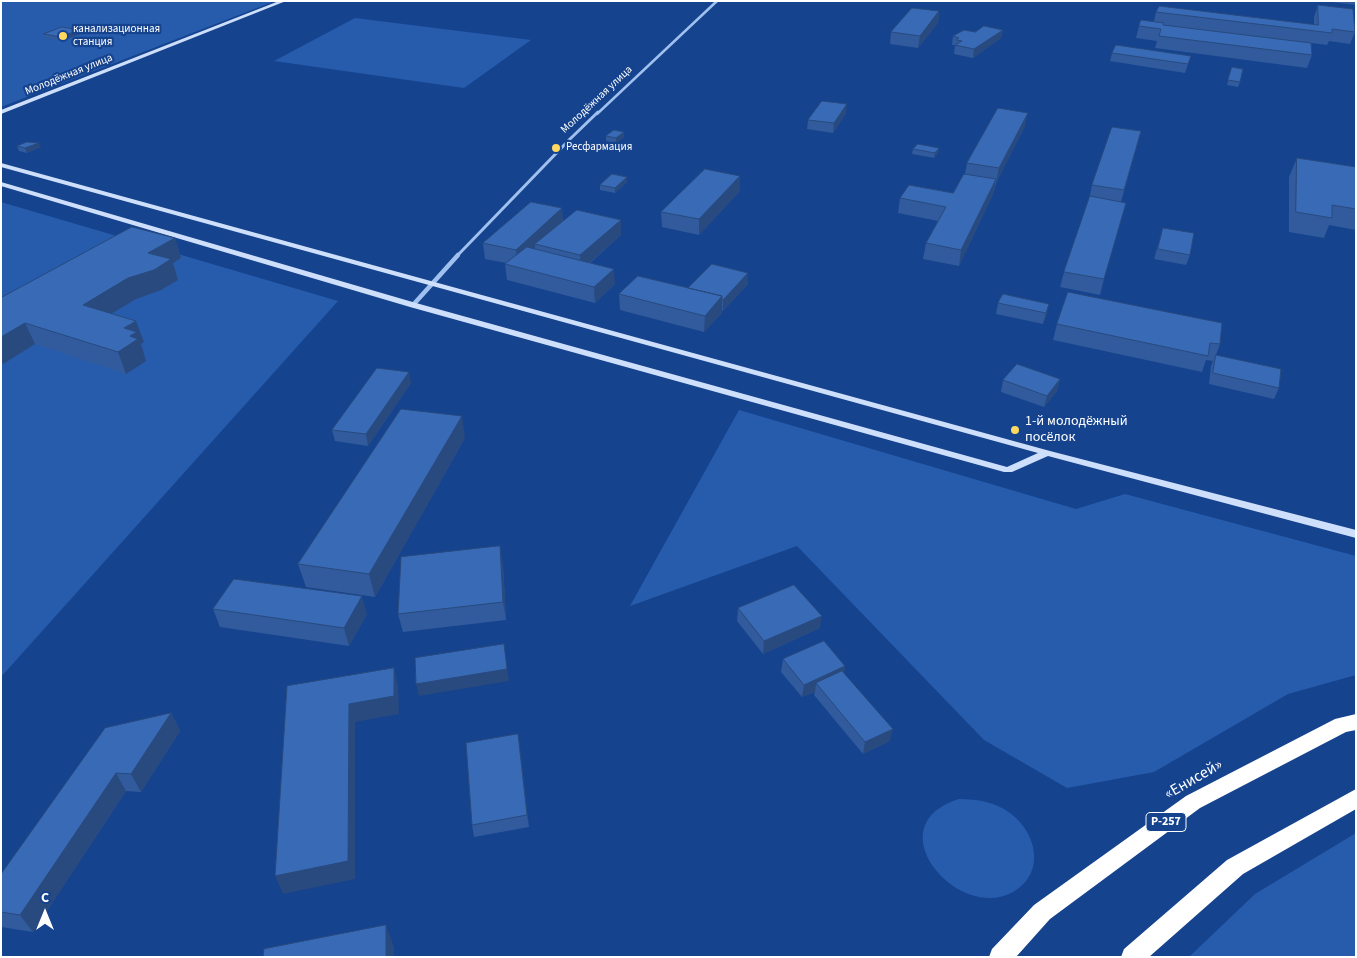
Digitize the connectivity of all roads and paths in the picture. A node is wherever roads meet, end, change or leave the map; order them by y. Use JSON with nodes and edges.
{"nodes":[{"id":1,"x":284,"y":1,"type":"edge"},
{"id":2,"x":717,"y":1,"type":"edge"},
{"id":3,"x":1,"y":112,"type":"edge"},
{"id":4,"x":1,"y":165,"type":"edge"},
{"id":5,"x":1,"y":184,"type":"edge"},
{"id":6,"x":430,"y":284,"type":"junction"},
{"id":7,"x":413,"y":306,"type":"junction"},
{"id":8,"x":1047,"y":453,"type":"junction"},
{"id":9,"x":1356,"y":534,"type":"edge"},
{"id":10,"x":1356,"y":722,"type":"edge"},
{"id":11,"x":1356,"y":798,"type":"edge"},
{"id":12,"x":1000,"y":957,"type":"edge"},
{"id":13,"x":1132,"y":957,"type":"edge"}],
"edges":[{"from":1,"to":3,"type":"street","name":"Молодёжная улица"},
{"from":2,"to":6,"type":"street","name":"Молодёжная улица"},
{"from":4,"to":6,"type":"street"},
{"from":5,"to":7,"type":"street"},
{"from":6,"to":7,"type":"street","name":"Молодёжная улица"},
{"from":6,"to":8,"type":"street"},
{"from":7,"to":8,"type":"street"},
{"from":8,"to":9,"type":"street"},
{"from":10,"to":12,"type":"highway","name":"«Енисей»","number":"Р-257"},
{"from":11,"to":13,"type":"highway"}]}
